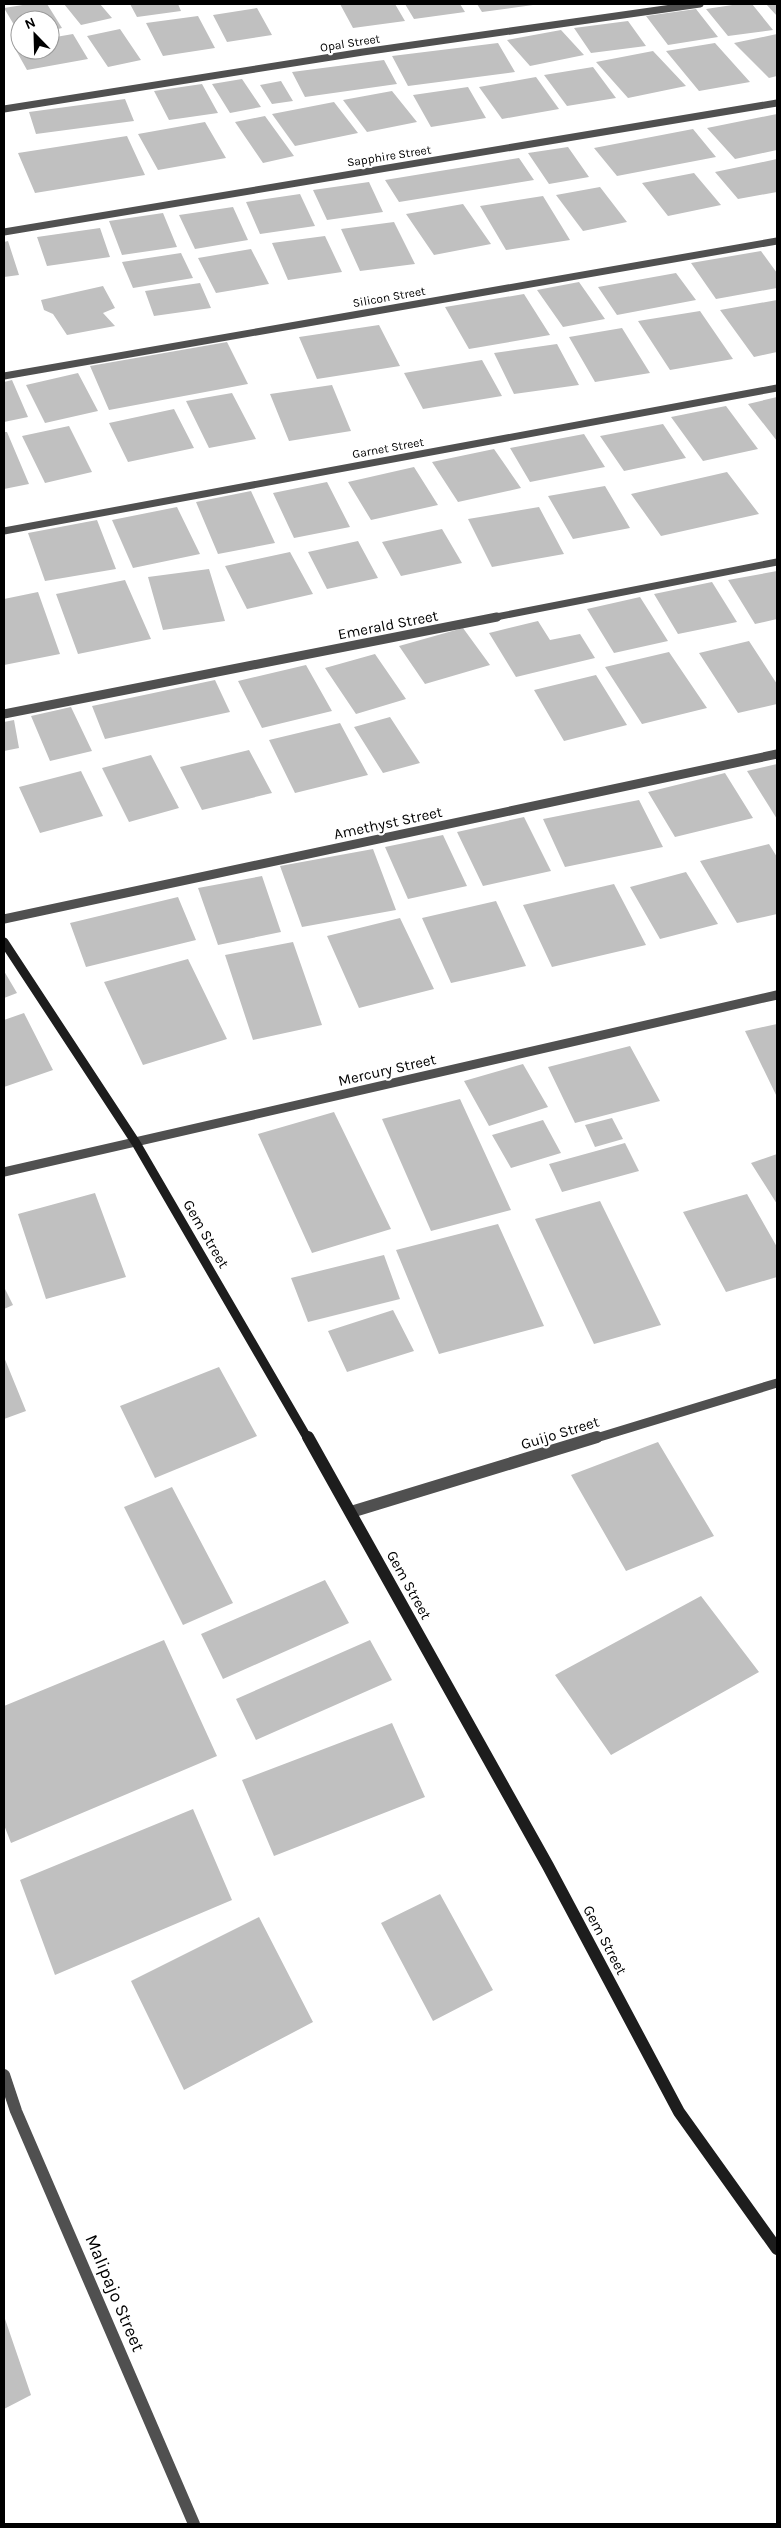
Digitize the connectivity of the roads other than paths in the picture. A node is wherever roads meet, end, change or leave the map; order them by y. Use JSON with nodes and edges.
{"nodes":[{"id":1,"x":700,"y":4,"type":"edge"},
{"id":2,"x":777,"y":103,"type":"edge"},
{"id":3,"x":4,"y":109,"type":"edge"},
{"id":4,"x":4,"y":232,"type":"edge"},
{"id":5,"x":777,"y":241,"type":"edge"},
{"id":6,"x":4,"y":376,"type":"edge"},
{"id":7,"x":777,"y":388,"type":"edge"},
{"id":8,"x":4,"y":531,"type":"edge"},
{"id":9,"x":777,"y":562,"type":"edge"},
{"id":10,"x":4,"y":714,"type":"edge"},
{"id":11,"x":777,"y":754,"type":"edge"},
{"id":12,"x":4,"y":918,"type":"edge"},
{"id":13,"x":4,"y":942,"type":"edge"},
{"id":14,"x":777,"y":995,"type":"edge"},
{"id":15,"x":136,"y":1143,"type":"junction"},
{"id":16,"x":4,"y":1172,"type":"edge"},
{"id":17,"x":777,"y":1384,"type":"edge"},
{"id":18,"x":351,"y":1512,"type":"junction"},
{"id":19,"x":4,"y":2075,"type":"edge"},
{"id":20,"x":777,"y":2249,"type":"edge"},
{"id":21,"x":194,"y":2524,"type":"edge"}],
"edges":[{"from":1,"to":3,"type":"street","name":"Opal Street"},
{"from":2,"to":4,"type":"street","name":"Sapphire Street"},
{"from":5,"to":6,"type":"street","name":"Silicon Street"},
{"from":7,"to":8,"type":"street","name":"Garnet Street"},
{"from":9,"to":10,"type":"street","name":"Emerald Street"},
{"from":11,"to":12,"type":"street","name":"Amethyst Street"},
{"from":13,"to":15,"type":"street","name":"Gem Street"},
{"from":14,"to":15,"type":"street","name":"Mercury Street"},
{"from":15,"to":16,"type":"street","name":"Mercury Street"},
{"from":15,"to":18,"type":"street","name":"Gem Street"},
{"from":17,"to":18,"type":"street","name":"Guijo Street"},
{"from":18,"to":20,"type":"street","name":"Gem Street"},
{"from":19,"to":21,"type":"street","name":"Malipajo Street"}]}
